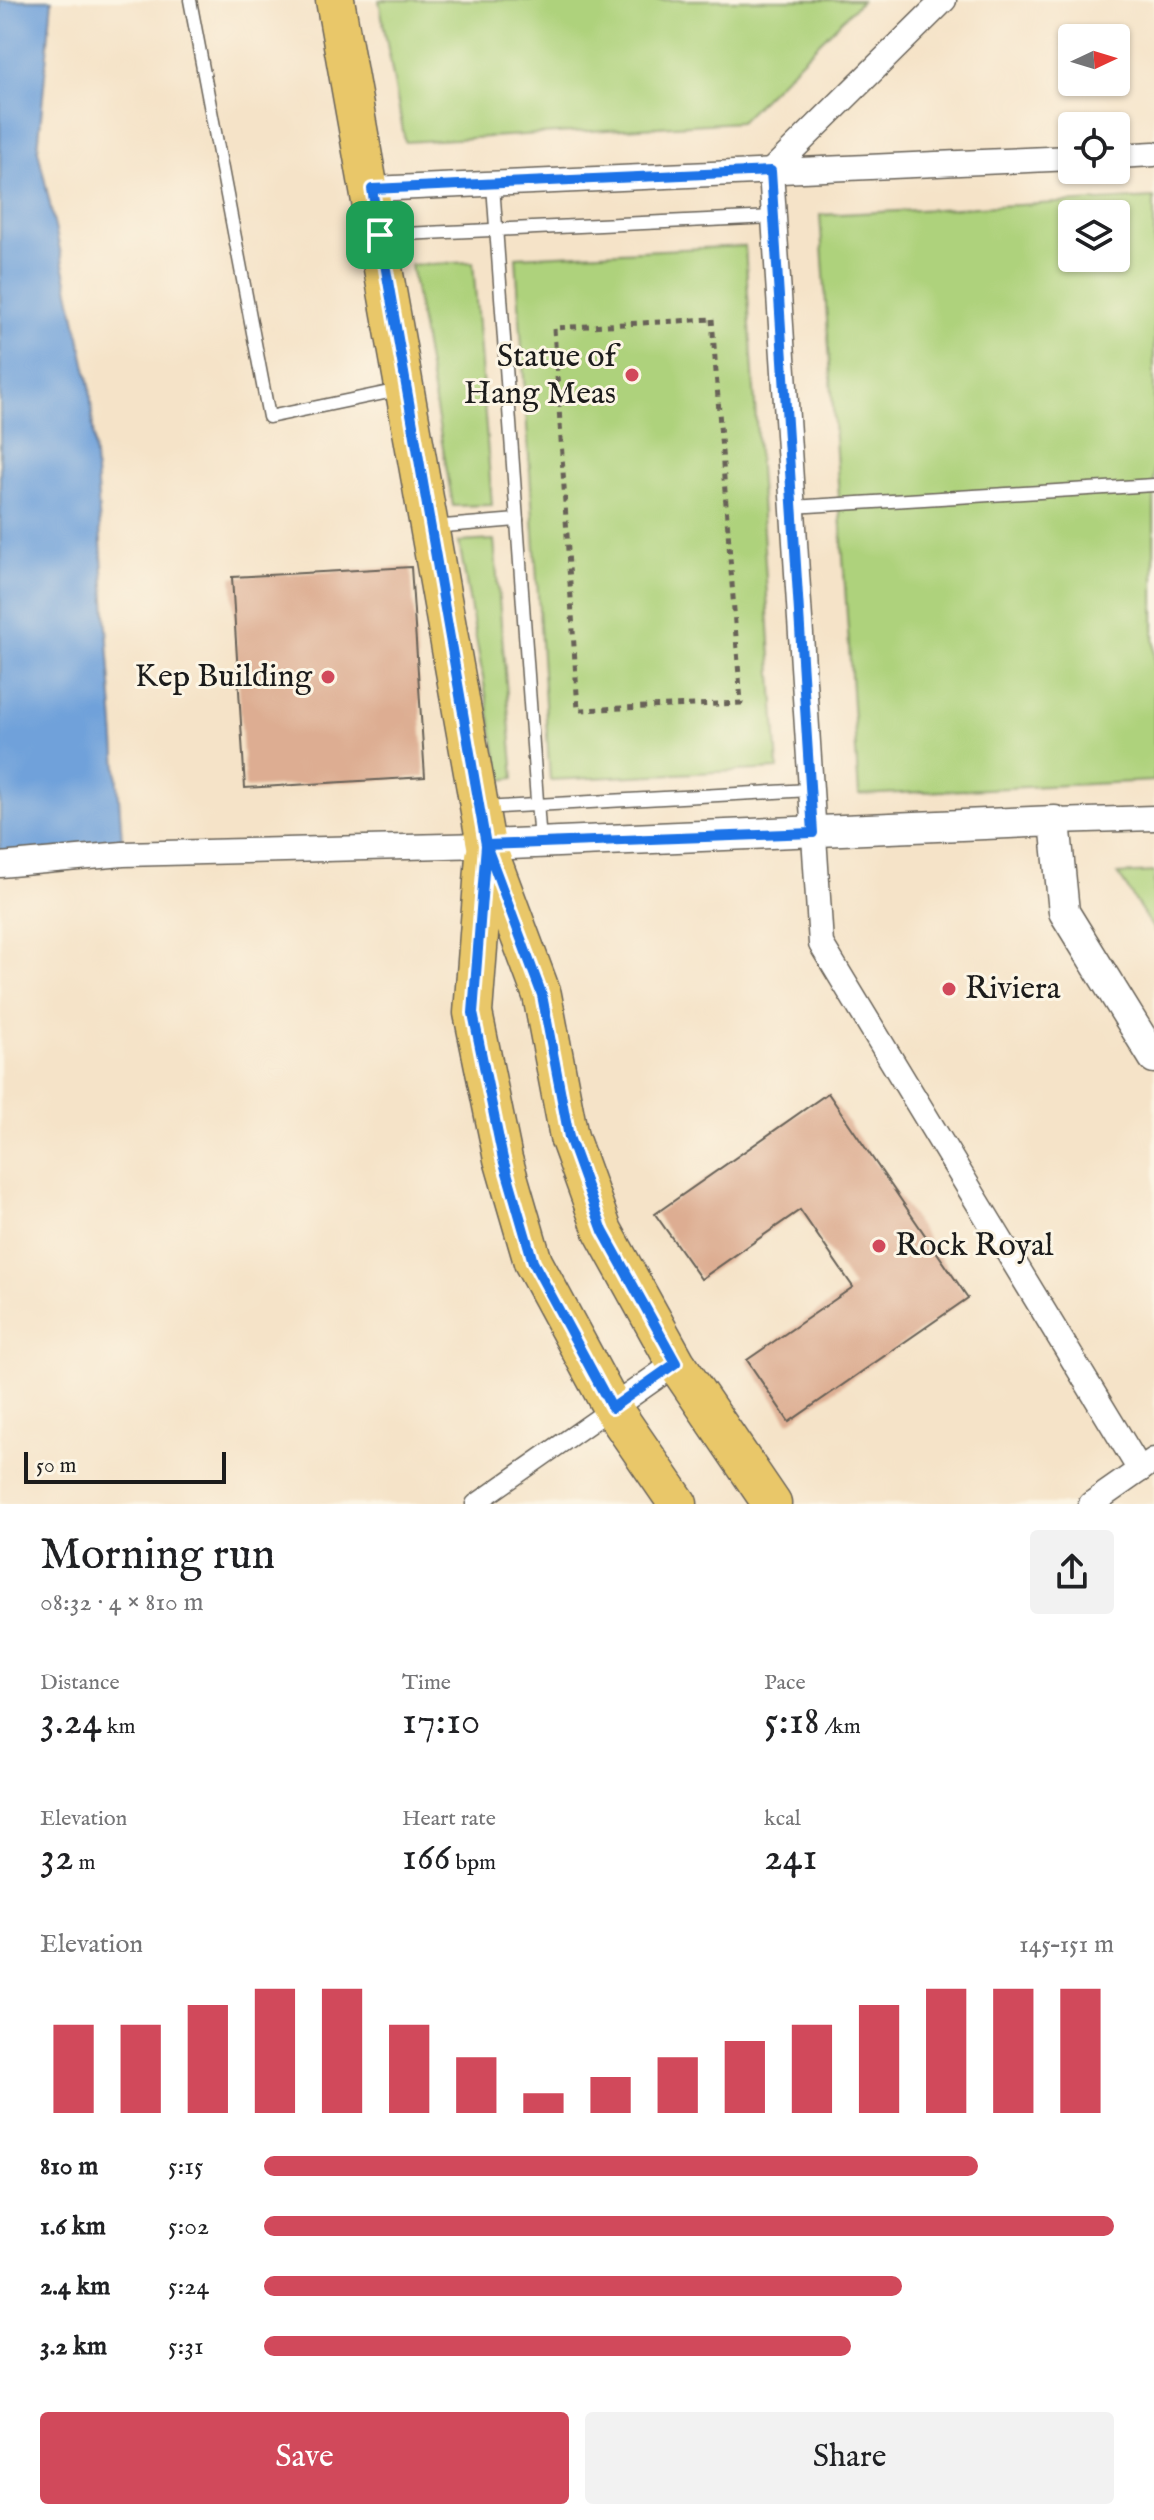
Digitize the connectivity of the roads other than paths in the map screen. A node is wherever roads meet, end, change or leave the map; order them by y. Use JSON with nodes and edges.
{"nodes":[{"id":1,"x":190,"y":0,"type":"edge"},
{"id":2,"x":335,"y":0,"type":"edge"},
{"id":3,"x":944,"y":0,"type":"edge"},
{"id":4,"x":1154,"y":154,"type":"edge"},
{"id":5,"x":1130,"y":155,"type":"edge"},
{"id":6,"x":1058,"y":159,"type":"edge"},
{"id":7,"x":771,"y":171,"type":"junction"},
{"id":8,"x":493,"y":185,"type":"junction"},
{"id":9,"x":372,"y":189,"type":"junction"},
{"id":10,"x":774,"y":217,"type":"junction"},
{"id":11,"x":496,"y":230,"type":"junction"},
{"id":12,"x":380,"y":235,"type":"junction"},
{"id":13,"x":406,"y":388,"type":"junction"},
{"id":14,"x":1154,"y":485,"type":"edge"},
{"id":15,"x":792,"y":507,"type":"junction"},
{"id":16,"x":517,"y":520,"type":"junction"},
{"id":17,"x":430,"y":527,"type":"junction"},
{"id":18,"x":810,"y":790,"type":"junction"},
{"id":19,"x":537,"y":805,"type":"junction"},
{"id":20,"x":479,"y":808,"type":"junction"},
{"id":21,"x":1154,"y":818,"type":"edge"},
{"id":22,"x":1055,"y":821,"type":"junction"},
{"id":23,"x":813,"y":833,"type":"junction"},
{"id":24,"x":540,"y":843,"type":"junction"},
{"id":25,"x":486,"y":845,"type":"junction"},
{"id":26,"x":0,"y":865,"type":"edge"},
{"id":27,"x":1154,"y":1058,"type":"edge"},
{"id":28,"x":676,"y":1363,"type":"junction"},
{"id":29,"x":612,"y":1408,"type":"junction"},
{"id":30,"x":1147,"y":1465,"type":"edge"},
{"id":31,"x":475,"y":1504,"type":"edge"},
{"id":32,"x":678,"y":1504,"type":"edge"},
{"id":33,"x":772,"y":1504,"type":"edge"},
{"id":34,"x":1091,"y":1504,"type":"edge"}],
"edges":[{"from":1,"to":13,"type":"lane"},
{"from":2,"to":9,"type":"main road"},
{"from":3,"to":7,"type":"street"},
{"from":4,"to":5,"type":"street"},
{"from":6,"to":7,"type":"street"},
{"from":7,"to":8,"type":"street"},
{"from":7,"to":10,"type":"street"},
{"from":8,"to":9,"type":"street"},
{"from":8,"to":11,"type":"lane"},
{"from":9,"to":12,"type":"main road"},
{"from":10,"to":11,"type":"lane"},
{"from":10,"to":15,"type":"street"},
{"from":11,"to":12,"type":"lane"},
{"from":11,"to":16,"type":"lane"},
{"from":12,"to":13,"type":"main road"},
{"from":13,"to":17,"type":"main road"},
{"from":14,"to":15,"type":"lane"},
{"from":15,"to":18,"type":"street"},
{"from":16,"to":17,"type":"lane"},
{"from":16,"to":19,"type":"lane"},
{"from":17,"to":20,"type":"main road"},
{"from":18,"to":19,"type":"lane"},
{"from":18,"to":23,"type":"street"},
{"from":19,"to":20,"type":"lane"},
{"from":19,"to":24,"type":"lane"},
{"from":20,"to":25,"type":"main road"},
{"from":21,"to":22,"type":"street"},
{"from":22,"to":23,"type":"street"},
{"from":22,"to":27,"type":"street"},
{"from":23,"to":24,"type":"street"},
{"from":23,"to":30,"type":"street"},
{"from":24,"to":25,"type":"street"},
{"from":25,"to":26,"type":"street"},
{"from":25,"to":28,"type":"main road"},
{"from":25,"to":29,"type":"main road"},
{"from":28,"to":29,"type":"street"},
{"from":28,"to":33,"type":"main road"},
{"from":29,"to":31,"type":"street"},
{"from":29,"to":32,"type":"main road"},
{"from":30,"to":34,"type":"street"}]}
